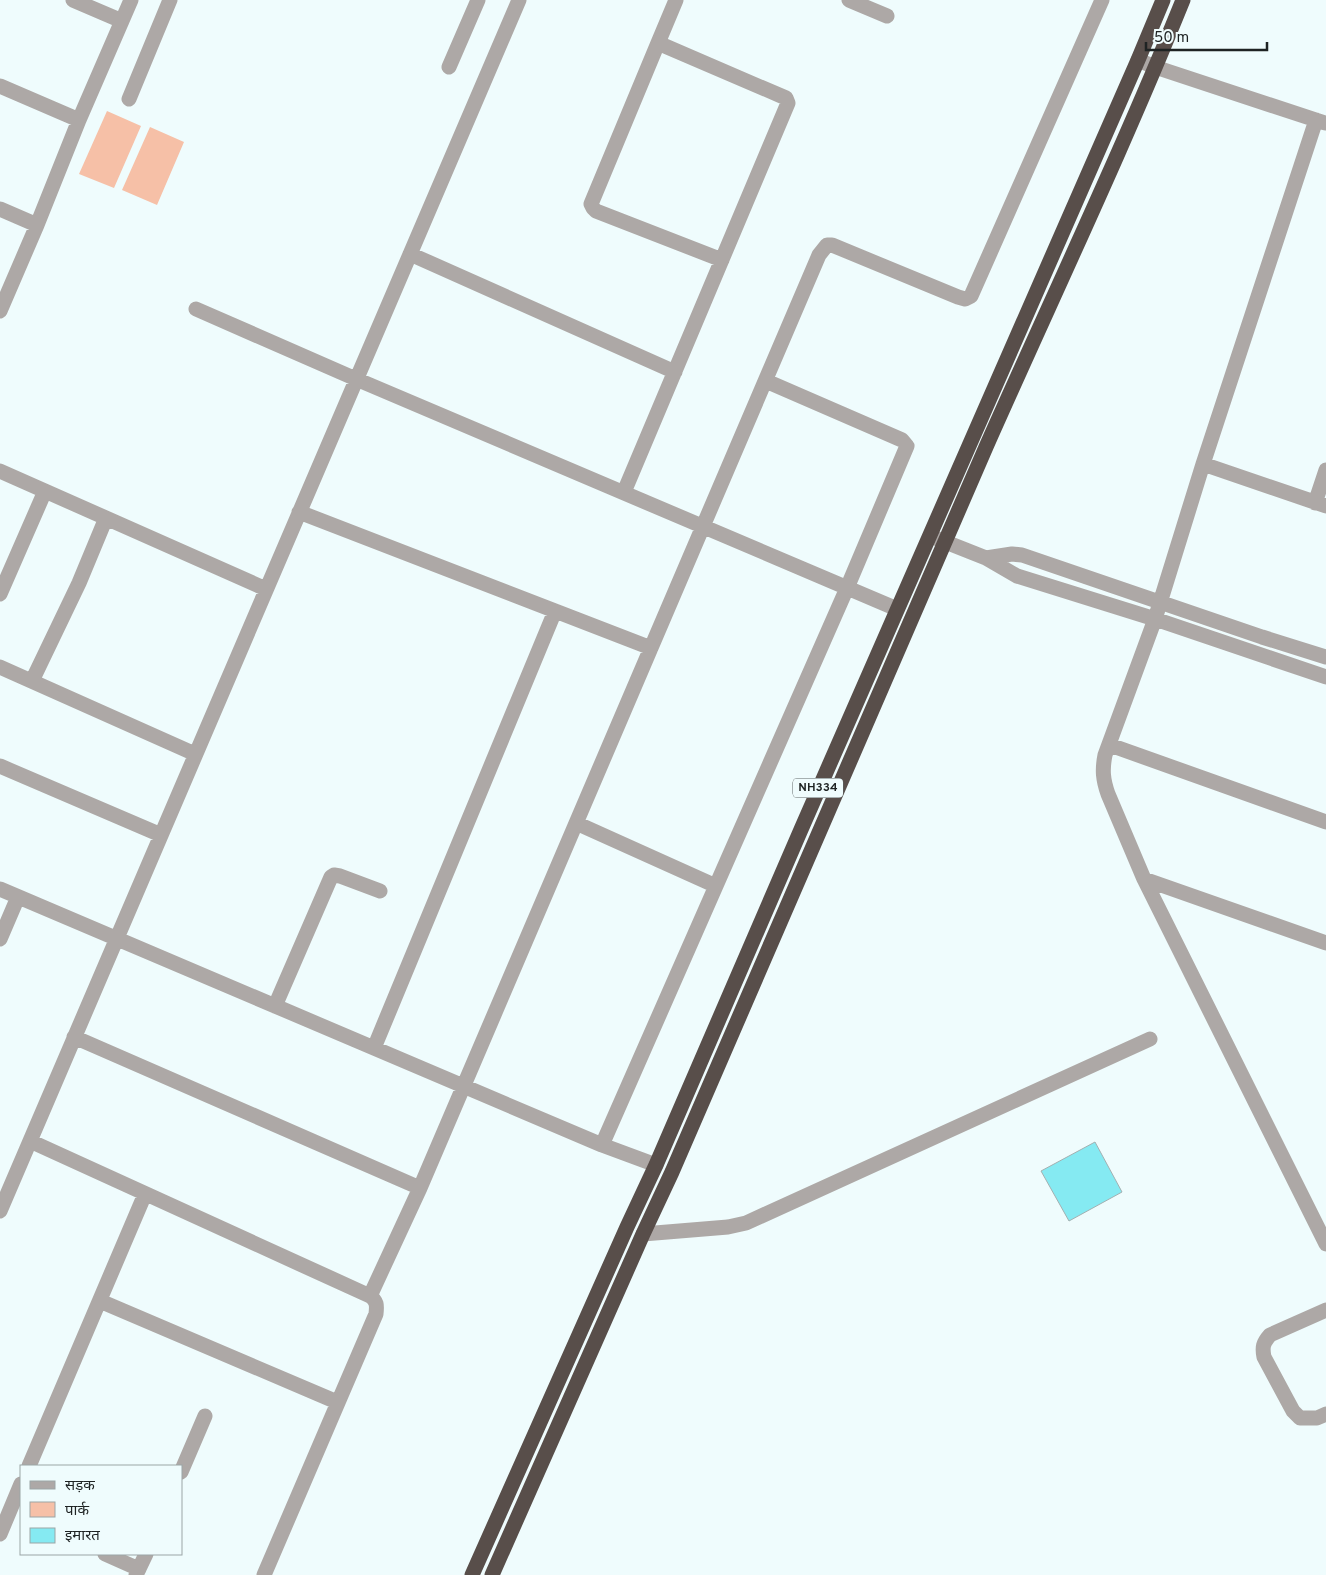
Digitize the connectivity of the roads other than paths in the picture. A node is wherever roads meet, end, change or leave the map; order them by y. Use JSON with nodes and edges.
{"nodes":[{"id":1,"x":74,"y":0,"type":"edge"},
{"id":2,"x":131,"y":0,"type":"edge"},
{"id":3,"x":170,"y":0,"type":"edge"},
{"id":4,"x":478,"y":0,"type":"edge"},
{"id":5,"x":519,"y":0,"type":"edge"},
{"id":6,"x":676,"y":0,"type":"edge"},
{"id":7,"x":849,"y":0,"type":"edge"},
{"id":8,"x":1102,"y":0,"type":"edge"},
{"id":9,"x":1163,"y":0,"type":"edge"},
{"id":10,"x":1183,"y":0,"type":"edge"},
{"id":11,"x":887,"y":16,"type":"dead end"},
{"id":12,"x":122,"y":21,"type":"junction"},
{"id":13,"x":658,"y":43,"type":"junction"},
{"id":14,"x":1138,"y":60,"type":"junction"},
{"id":15,"x":450,"y":67,"type":"dead end"},
{"id":16,"x":1155,"y":68,"type":"junction"},
{"id":17,"x":0,"y":86,"type":"edge"},
{"id":18,"x":129,"y":100,"type":"dead end"},
{"id":19,"x":79,"y":120,"type":"junction"},
{"id":20,"x":1321,"y":122,"type":"edge"},
{"id":21,"x":0,"y":209,"type":"edge"},
{"id":22,"x":37,"y":224,"type":"junction"},
{"id":23,"x":410,"y":254,"type":"junction"},
{"id":24,"x":722,"y":260,"type":"junction"},
{"id":25,"x":196,"y":308,"type":"dead end"},
{"id":26,"x":0,"y":311,"type":"edge"},
{"id":27,"x":675,"y":372,"type":"junction"},
{"id":28,"x":356,"y":379,"type":"junction"},
{"id":29,"x":766,"y":381,"type":"junction"},
{"id":30,"x":1203,"y":464,"type":"junction"},
{"id":31,"x":1326,"y":470,"type":"edge"},
{"id":32,"x":0,"y":471,"type":"edge"},
{"id":33,"x":45,"y":491,"type":"junction"},
{"id":34,"x":624,"y":492,"type":"junction"},
{"id":35,"x":1320,"y":505,"type":"edge"},
{"id":36,"x":299,"y":512,"type":"junction"},
{"id":37,"x":106,"y":518,"type":"junction"},
{"id":38,"x":704,"y":526,"type":"junction"},
{"id":39,"x":929,"y":535,"type":"junction"},
{"id":40,"x":946,"y":542,"type":"junction"},
{"id":41,"x":986,"y":558,"type":"junction"},
{"id":42,"x":847,"y":588,"type":"junction"},
{"id":43,"x":266,"y":590,"type":"junction"},
{"id":44,"x":0,"y":594,"type":"edge"},
{"id":45,"x":1160,"y":602,"type":"junction"},
{"id":46,"x":897,"y":610,"type":"junction"},
{"id":47,"x":555,"y":611,"type":"junction"},
{"id":48,"x":1155,"y":619,"type":"junction"},
{"id":49,"x":651,"y":648,"type":"junction"},
{"id":50,"x":1326,"y":658,"type":"edge"},
{"id":51,"x":0,"y":667,"type":"edge"},
{"id":52,"x":1326,"y":677,"type":"edge"},
{"id":53,"x":32,"y":682,"type":"junction"},
{"id":54,"x":1110,"y":745,"type":"junction"},
{"id":55,"x":195,"y":754,"type":"junction"},
{"id":56,"x":0,"y":766,"type":"edge"},
{"id":57,"x":1326,"y":822,"type":"edge"},
{"id":58,"x":576,"y":823,"type":"junction"},
{"id":59,"x":160,"y":835,"type":"junction"},
{"id":60,"x":1144,"y":879,"type":"junction"},
{"id":61,"x":716,"y":886,"type":"junction"},
{"id":62,"x":0,"y":889,"type":"edge"},
{"id":63,"x":380,"y":891,"type":"dead end"},
{"id":64,"x":18,"y":897,"type":"junction"},
{"id":65,"x":116,"y":938,"type":"junction"},
{"id":66,"x":0,"y":939,"type":"edge"},
{"id":67,"x":1326,"y":943,"type":"edge"},
{"id":68,"x":275,"y":1006,"type":"junction"},
{"id":69,"x":74,"y":1037,"type":"junction"},
{"id":70,"x":1150,"y":1038,"type":"dead end"},
{"id":71,"x":374,"y":1048,"type":"junction"},
{"id":72,"x":463,"y":1086,"type":"junction"},
{"id":73,"x":30,"y":1141,"type":"junction"},
{"id":74,"x":602,"y":1145,"type":"junction"},
{"id":75,"x":656,"y":1165,"type":"junction"},
{"id":76,"x":420,"y":1188,"type":"junction"},
{"id":77,"x":145,"y":1194,"type":"junction"},
{"id":78,"x":0,"y":1211,"type":"edge"},
{"id":79,"x":643,"y":1234,"type":"junction"},
{"id":80,"x":1326,"y":1244,"type":"edge"},
{"id":81,"x":370,"y":1296,"type":"junction"},
{"id":82,"x":100,"y":1301,"type":"junction"},
{"id":83,"x":1326,"y":1310,"type":"edge"},
{"id":84,"x":337,"y":1402,"type":"junction"},
{"id":85,"x":1326,"y":1414,"type":"edge"},
{"id":86,"x":206,"y":1416,"type":"dead end"},
{"id":87,"x":29,"y":1465,"type":"edge"},
{"id":88,"x":182,"y":1470,"type":"edge"},
{"id":89,"x":20,"y":1486,"type":"edge"},
{"id":90,"x":10,"y":1511,"type":"edge"},
{"id":91,"x":0,"y":1534,"type":"edge"},
{"id":92,"x":108,"y":1555,"type":"edge"},
{"id":93,"x":146,"y":1555,"type":"edge"},
{"id":94,"x":138,"y":1572,"type":"edge"},
{"id":95,"x":264,"y":1575,"type":"edge"},
{"id":96,"x":472,"y":1575,"type":"edge"},
{"id":97,"x":492,"y":1575,"type":"edge"}],
"edges":[{"from":1,"to":12,"type":"street"},
{"from":2,"to":12,"type":"street"},
{"from":3,"to":18,"type":"street"},
{"from":4,"to":15,"type":"street"},
{"from":5,"to":23,"type":"street"},
{"from":6,"to":13,"type":"street"},
{"from":7,"to":11,"type":"street"},
{"from":8,"to":29,"type":"street"},
{"from":9,"to":14,"type":"highway","number":"NH334"},
{"from":10,"to":16,"type":"highway","number":"NH334"},
{"from":12,"to":19,"type":"street"},
{"from":13,"to":24,"type":"street"},
{"from":13,"to":24,"type":"street"},
{"from":14,"to":16,"type":"street"},
{"from":14,"to":39,"type":"highway","number":"NH334"},
{"from":16,"to":20,"type":"street"},
{"from":16,"to":40,"type":"highway","number":"NH334"},
{"from":17,"to":19,"type":"street"},
{"from":19,"to":22,"type":"street"},
{"from":20,"to":30,"type":"street"},
{"from":21,"to":22,"type":"street"},
{"from":22,"to":26,"type":"street"},
{"from":23,"to":27,"type":"street"},
{"from":23,"to":28,"type":"street"},
{"from":24,"to":27,"type":"street"},
{"from":25,"to":28,"type":"street"},
{"from":27,"to":34,"type":"street"},
{"from":28,"to":34,"type":"street"},
{"from":28,"to":36,"type":"street"},
{"from":29,"to":38,"type":"street"},
{"from":29,"to":42,"type":"street"},
{"from":30,"to":35,"type":"street"},
{"from":30,"to":45,"type":"street"},
{"from":31,"to":35,"type":"street"},
{"from":32,"to":33,"type":"street"},
{"from":33,"to":37,"type":"street"},
{"from":33,"to":44,"type":"street"},
{"from":34,"to":38,"type":"street"},
{"from":36,"to":43,"type":"street"},
{"from":36,"to":47,"type":"street"},
{"from":37,"to":43,"type":"street"},
{"from":37,"to":53,"type":"street"},
{"from":38,"to":42,"type":"street"},
{"from":38,"to":49,"type":"street"},
{"from":39,"to":40,"type":"street"},
{"from":39,"to":46,"type":"highway","number":"NH334"},
{"from":40,"to":41,"type":"street"},
{"from":40,"to":79,"type":"highway","number":"NH334"},
{"from":41,"to":45,"type":"street"},
{"from":41,"to":48,"type":"street"},
{"from":42,"to":46,"type":"street"},
{"from":42,"to":61,"type":"street"},
{"from":43,"to":55,"type":"street"},
{"from":45,"to":48,"type":"street"},
{"from":45,"to":50,"type":"street"},
{"from":46,"to":75,"type":"highway","number":"NH334"},
{"from":47,"to":49,"type":"street"},
{"from":47,"to":71,"type":"street"},
{"from":48,"to":52,"type":"street"},
{"from":48,"to":54,"type":"street"},
{"from":49,"to":58,"type":"street"},
{"from":51,"to":53,"type":"street"},
{"from":53,"to":55,"type":"street"},
{"from":54,"to":57,"type":"street"},
{"from":54,"to":60,"type":"street"},
{"from":55,"to":59,"type":"street"},
{"from":56,"to":59,"type":"street"},
{"from":58,"to":61,"type":"street"},
{"from":58,"to":72,"type":"street"},
{"from":59,"to":65,"type":"street"},
{"from":60,"to":67,"type":"street"},
{"from":60,"to":80,"type":"street"},
{"from":61,"to":74,"type":"street"},
{"from":62,"to":64,"type":"street"},
{"from":63,"to":68,"type":"street"},
{"from":64,"to":65,"type":"street"},
{"from":64,"to":66,"type":"street"},
{"from":65,"to":68,"type":"street"},
{"from":65,"to":69,"type":"street"},
{"from":68,"to":71,"type":"street"},
{"from":69,"to":73,"type":"street"},
{"from":69,"to":76,"type":"street"},
{"from":70,"to":79,"type":"street"},
{"from":71,"to":72,"type":"street"},
{"from":72,"to":74,"type":"street"},
{"from":72,"to":76,"type":"street"},
{"from":73,"to":77,"type":"street"},
{"from":73,"to":78,"type":"street"},
{"from":74,"to":75,"type":"street"},
{"from":75,"to":96,"type":"highway","number":"NH334"},
{"from":76,"to":81,"type":"street"},
{"from":77,"to":81,"type":"street"},
{"from":77,"to":82,"type":"street"},
{"from":79,"to":97,"type":"highway","number":"NH334"},
{"from":81,"to":84,"type":"street"},
{"from":82,"to":84,"type":"street"},
{"from":82,"to":87,"type":"street"},
{"from":83,"to":85,"type":"street"},
{"from":84,"to":95,"type":"street"},
{"from":86,"to":88,"type":"street"},
{"from":89,"to":90,"type":"street"},
{"from":90,"to":91,"type":"street"},
{"from":92,"to":94,"type":"street"},
{"from":93,"to":94,"type":"street"}]}
